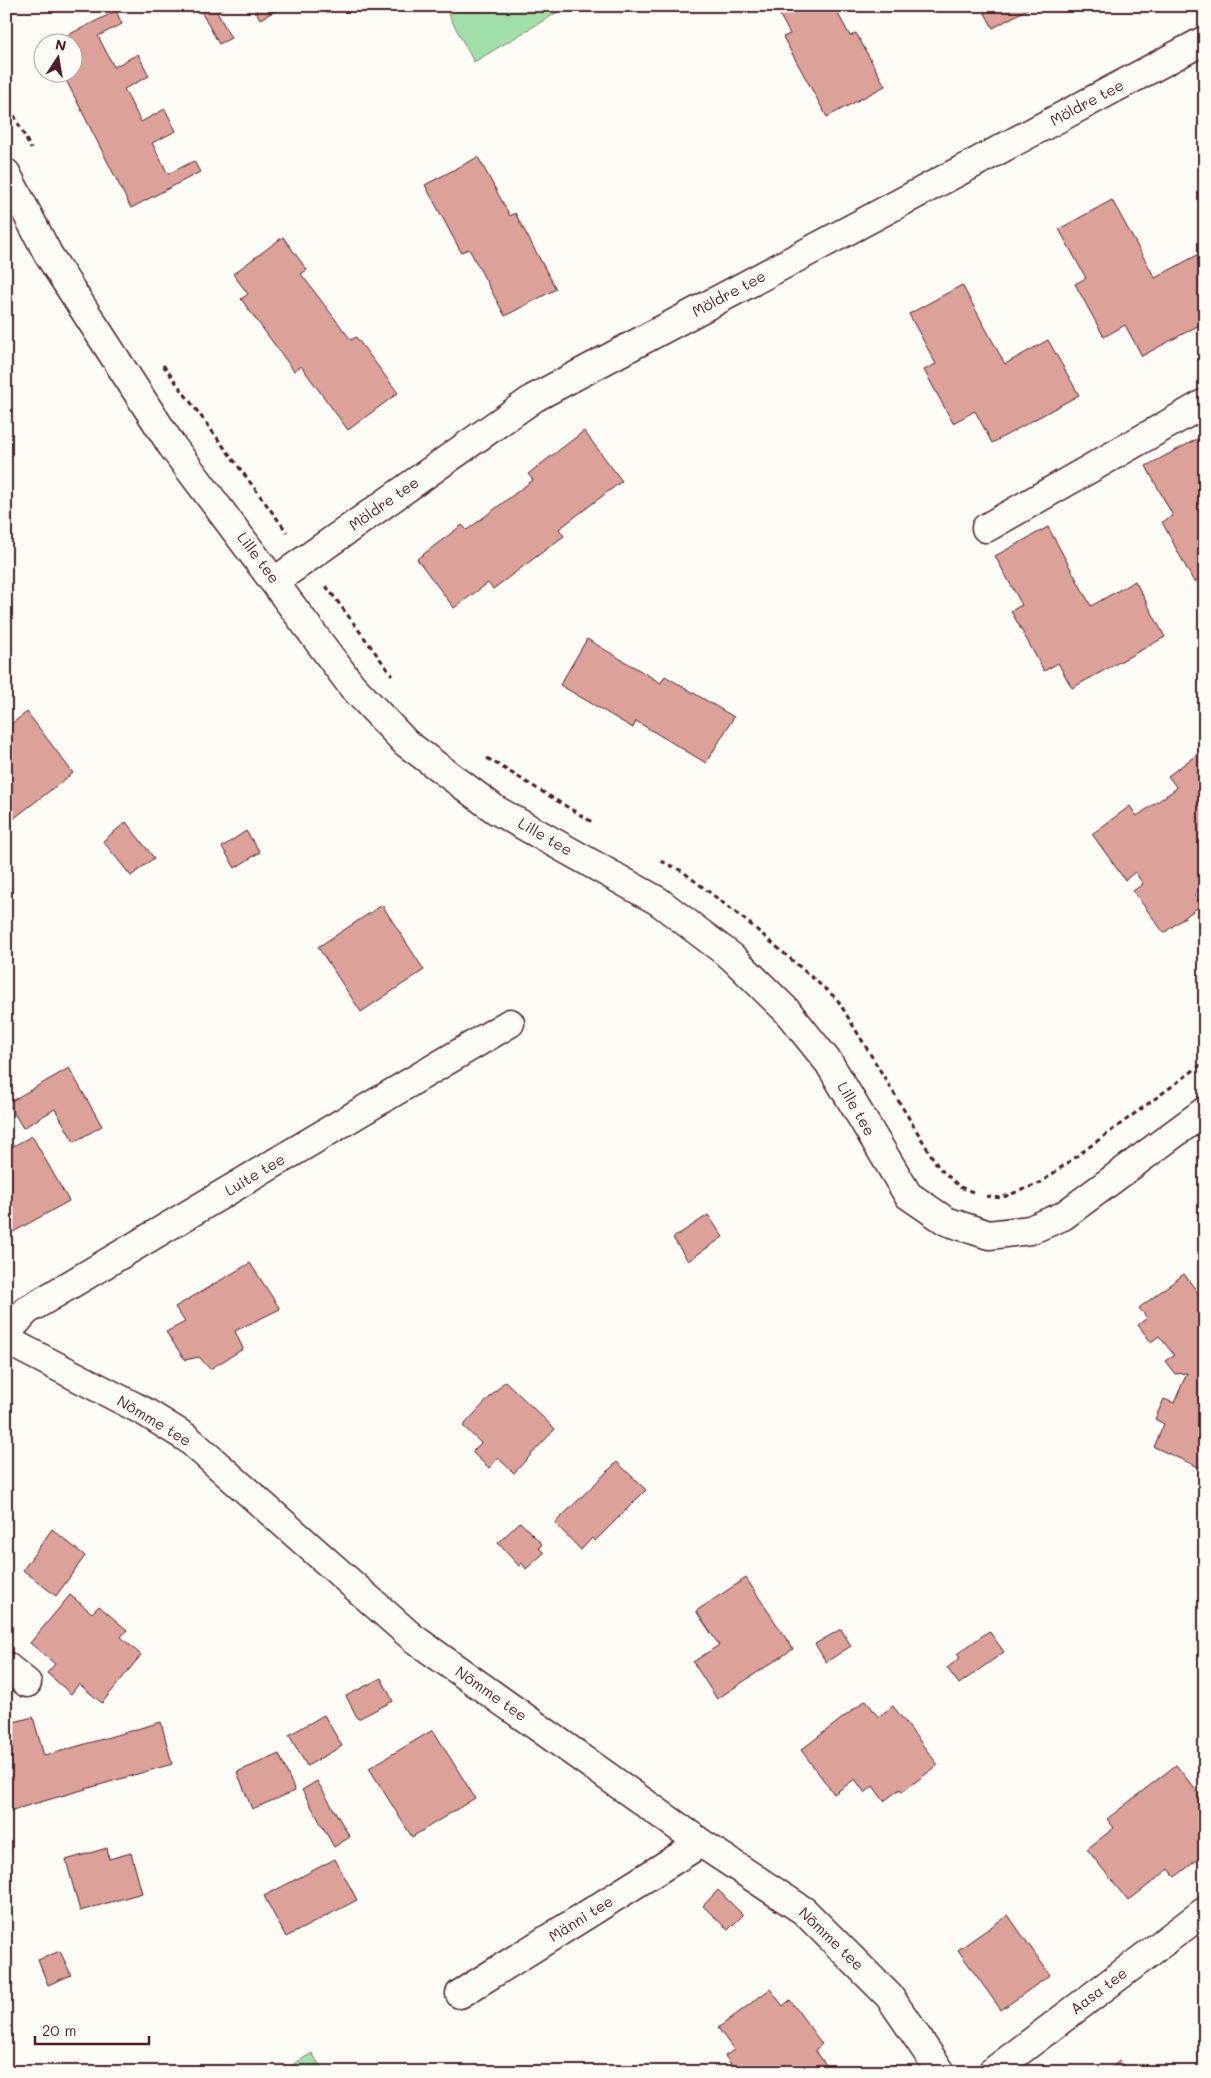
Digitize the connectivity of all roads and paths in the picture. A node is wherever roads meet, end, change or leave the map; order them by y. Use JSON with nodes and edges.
{"nodes":[{"id":1,"x":1205,"y":40,"type":"edge"},
{"id":2,"x":6,"y":99,"type":"edge"},
{"id":3,"x":32,"y":150,"type":"dead end"},
{"id":4,"x":6,"y":173,"type":"edge"},
{"id":5,"x":157,"y":357,"type":"dead end"},
{"id":6,"x":1205,"y":403,"type":"edge"},
{"id":7,"x":986,"y":528,"type":"dead end"},
{"id":8,"x":307,"y":559,"type":"junction"},
{"id":9,"x":275,"y":581,"type":"junction"},
{"id":10,"x":510,"y":1023,"type":"dead end"},
{"id":11,"x":1205,"y":1111,"type":"edge"},
{"id":12,"x":8,"y":1343,"type":"edge"},
{"id":13,"x":701,"y":1843,"type":"junction"},
{"id":14,"x":1205,"y":1911,"type":"edge"},
{"id":15,"x":460,"y":1994,"type":"dead end"},
{"id":16,"x":941,"y":2072,"type":"edge"},
{"id":17,"x":992,"y":2072,"type":"edge"}],
"edges":[{"from":1,"to":8,"type":"street","name":"Möldre tee"},
{"from":2,"to":3,"type":"path"},
{"from":4,"to":9,"type":"street","name":"Lille tee"},
{"from":5,"to":8,"type":"path"},
{"from":6,"to":7,"type":"street"},
{"from":8,"to":9,"type":"street","name":"Möldre tee"},
{"from":9,"to":11,"type":"street","name":"Lille tee"},
{"from":10,"to":12,"type":"street","name":"Luite tee"},
{"from":12,"to":13,"type":"street","name":"Nõmme tee"},
{"from":13,"to":15,"type":"street","name":"Männi tee"},
{"from":13,"to":16,"type":"street","name":"Nõmme tee"},
{"from":14,"to":17,"type":"street","name":"Aasa tee"}]}
